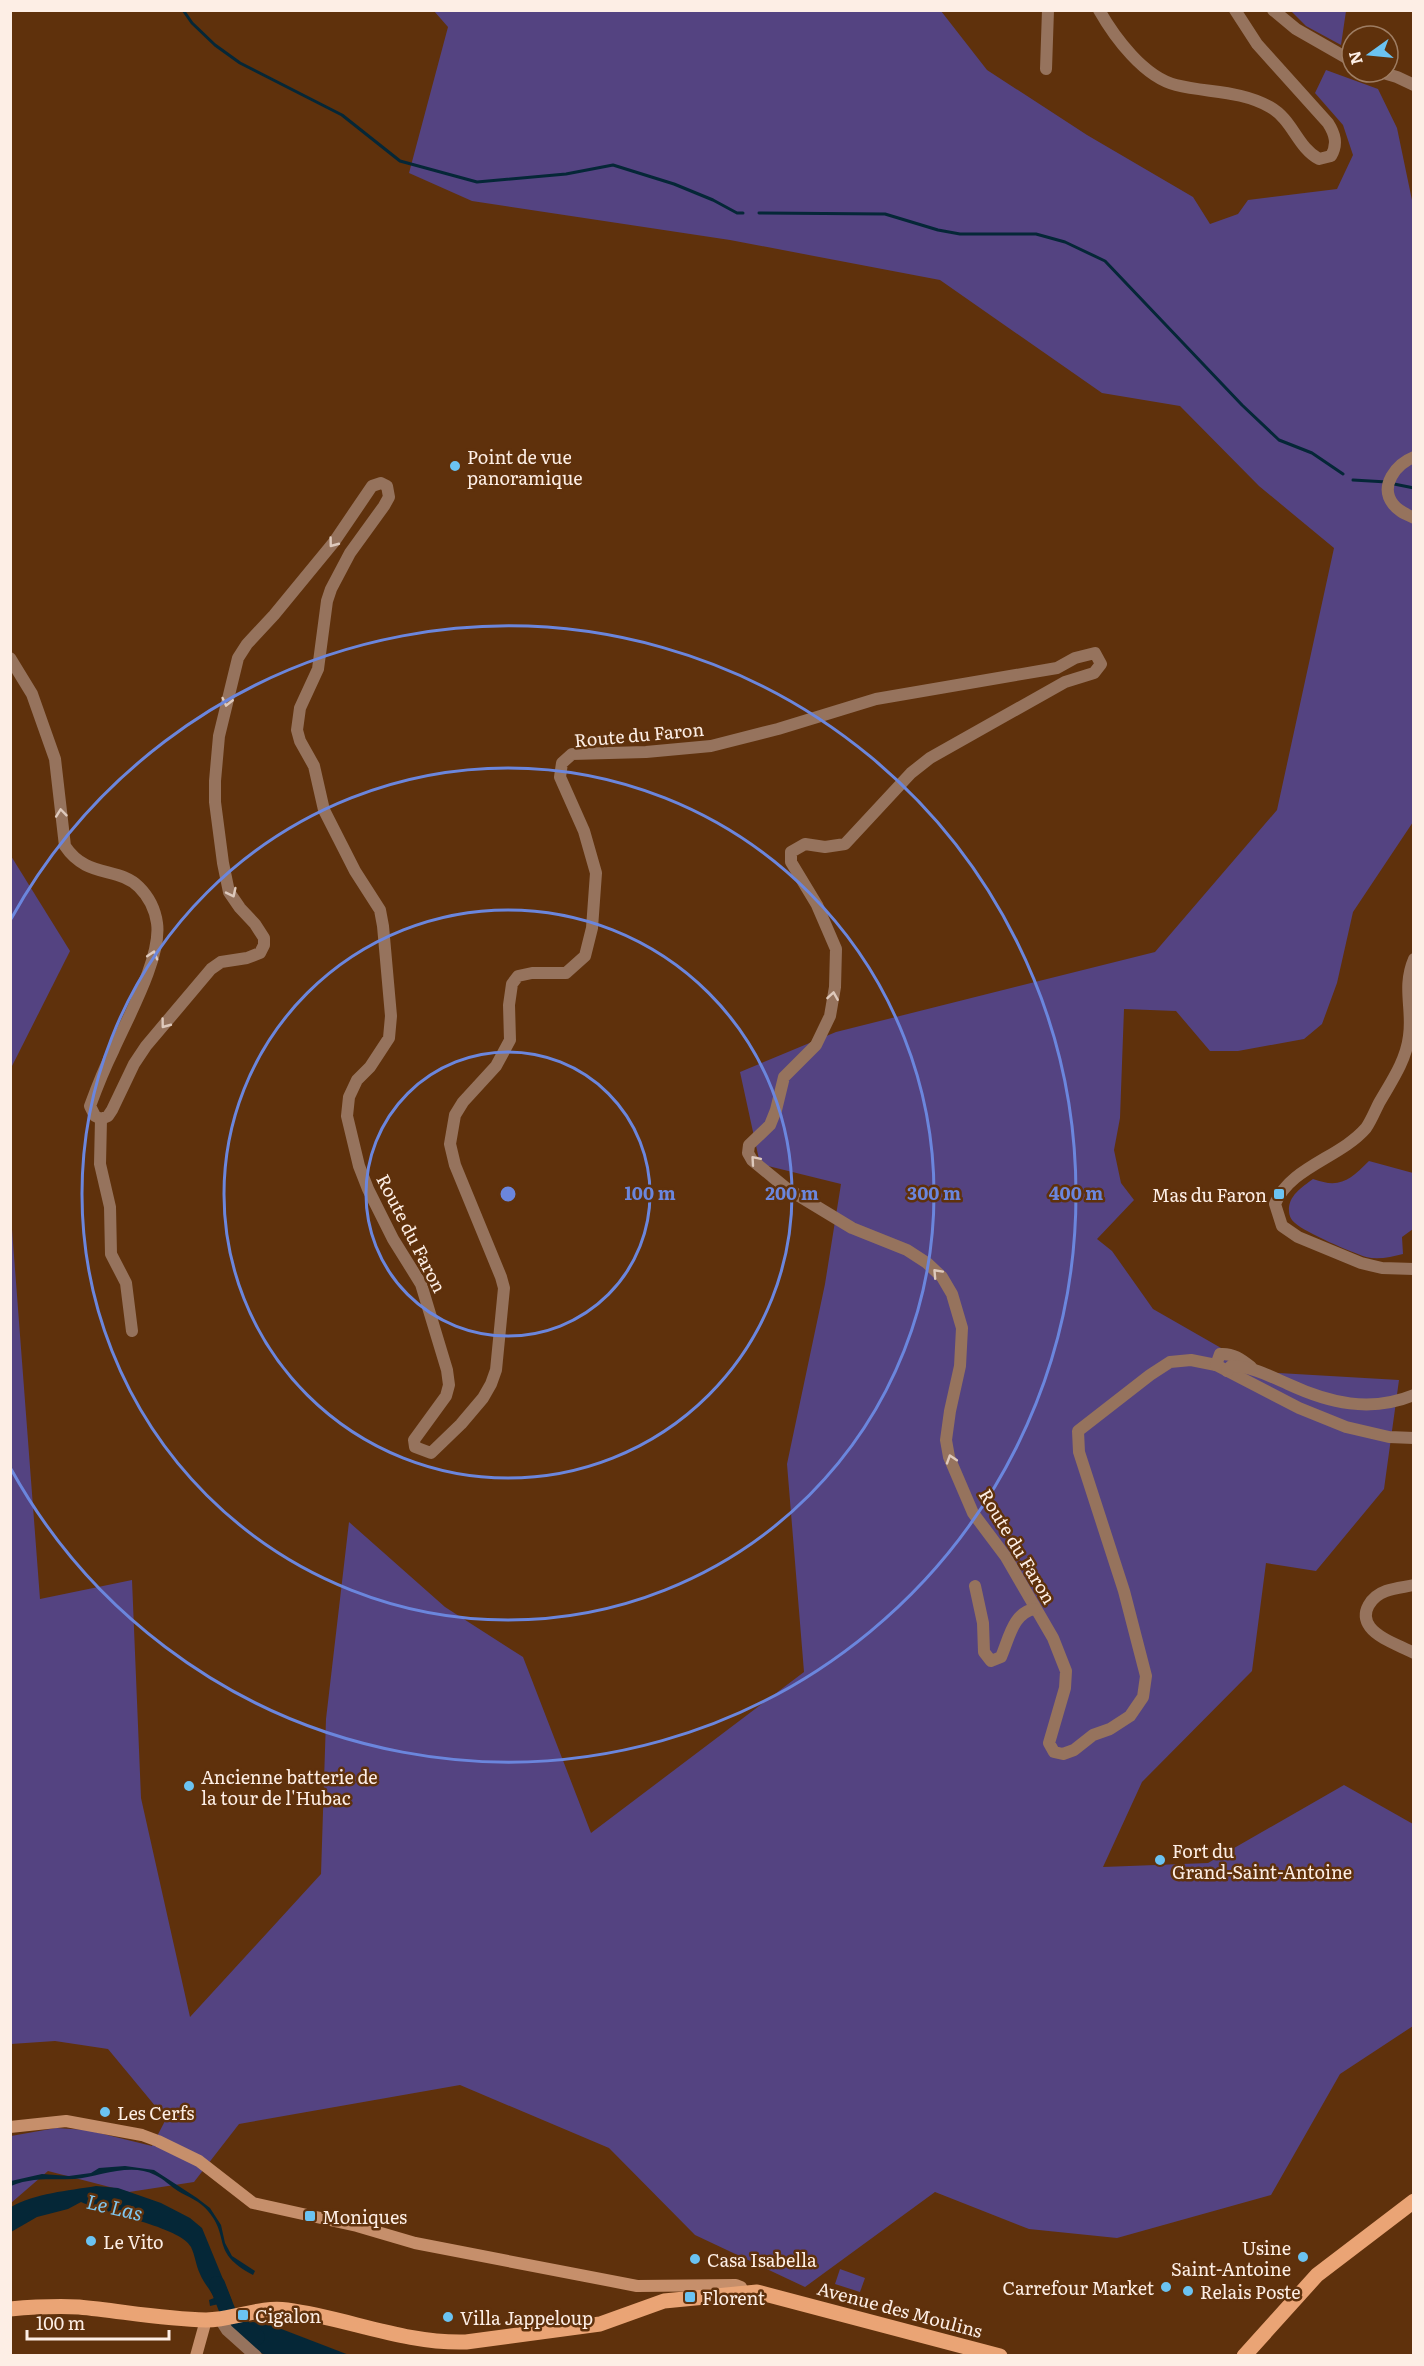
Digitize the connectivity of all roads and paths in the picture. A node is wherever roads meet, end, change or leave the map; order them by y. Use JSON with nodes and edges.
{"nodes":[{"id":1,"x":1048,"y":10,"type":"edge"},
{"id":2,"x":1099,"y":10,"type":"edge"},
{"id":3,"x":1235,"y":10,"type":"edge"},
{"id":4,"x":1273,"y":10,"type":"edge"},
{"id":5,"x":1340,"y":54,"type":"edge"},
{"id":6,"x":1046,"y":69,"type":"dead end"},
{"id":7,"x":1411,"y":458,"type":"edge"},
{"id":8,"x":1413,"y":518,"type":"edge"},
{"id":9,"x":10,"y":658,"type":"edge"},
{"id":10,"x":1413,"y":959,"type":"edge"},
{"id":11,"x":100,"y":1119,"type":"junction"},
{"id":12,"x":1413,"y":1269,"type":"edge"},
{"id":13,"x":132,"y":1331,"type":"dead end"},
{"id":14,"x":1221,"y":1368,"type":"junction"},
{"id":15,"x":1413,"y":1395,"type":"edge"},
{"id":16,"x":1413,"y":1438,"type":"edge"},
{"id":17,"x":1413,"y":1585,"type":"edge"},
{"id":18,"x":975,"y":1586,"type":"dead end"},
{"id":19,"x":1035,"y":1609,"type":"junction"},
{"id":20,"x":1413,"y":1653,"type":"edge"},
{"id":21,"x":10,"y":2127,"type":"edge"},
{"id":22,"x":1413,"y":2201,"type":"edge"},
{"id":23,"x":743,"y":2292,"type":"junction"},
{"id":24,"x":10,"y":2309,"type":"edge"},
{"id":25,"x":222,"y":2318,"type":"junction"},
{"id":26,"x":196,"y":2355,"type":"edge"},
{"id":27,"x":256,"y":2355,"type":"edge"},
{"id":28,"x":1000,"y":2355,"type":"edge"},
{"id":29,"x":1243,"y":2355,"type":"edge"}],
"edges":[{"from":1,"to":6,"type":"street"},
{"from":2,"to":3,"type":"street"},
{"from":4,"to":5,"type":"street"},
{"from":7,"to":8,"type":"street"},
{"from":11,"to":9,"type":"street","one_way":true},
{"from":10,"to":12,"type":"street"},
{"from":11,"to":13,"type":"street"},
{"from":19,"to":11,"type":"street","name":"Route du Faron","one_way":true},
{"from":14,"to":15,"type":"street"},
{"from":14,"to":16,"type":"street"},
{"from":14,"to":19,"type":"street","name":"Route du Faron"},
{"from":17,"to":20,"type":"street"},
{"from":18,"to":19,"type":"street"},
{"from":21,"to":23,"type":"street"},
{"from":22,"to":29,"type":"main road"},
{"from":23,"to":25,"type":"main road","name":"Avenue des Moulins"},
{"from":23,"to":28,"type":"main road","name":"Avenue des Moulins"},
{"from":24,"to":25,"type":"main road","name":"Avenue des Moulins"},
{"from":25,"to":26,"type":"street"},
{"from":25,"to":27,"type":"street"}]}
